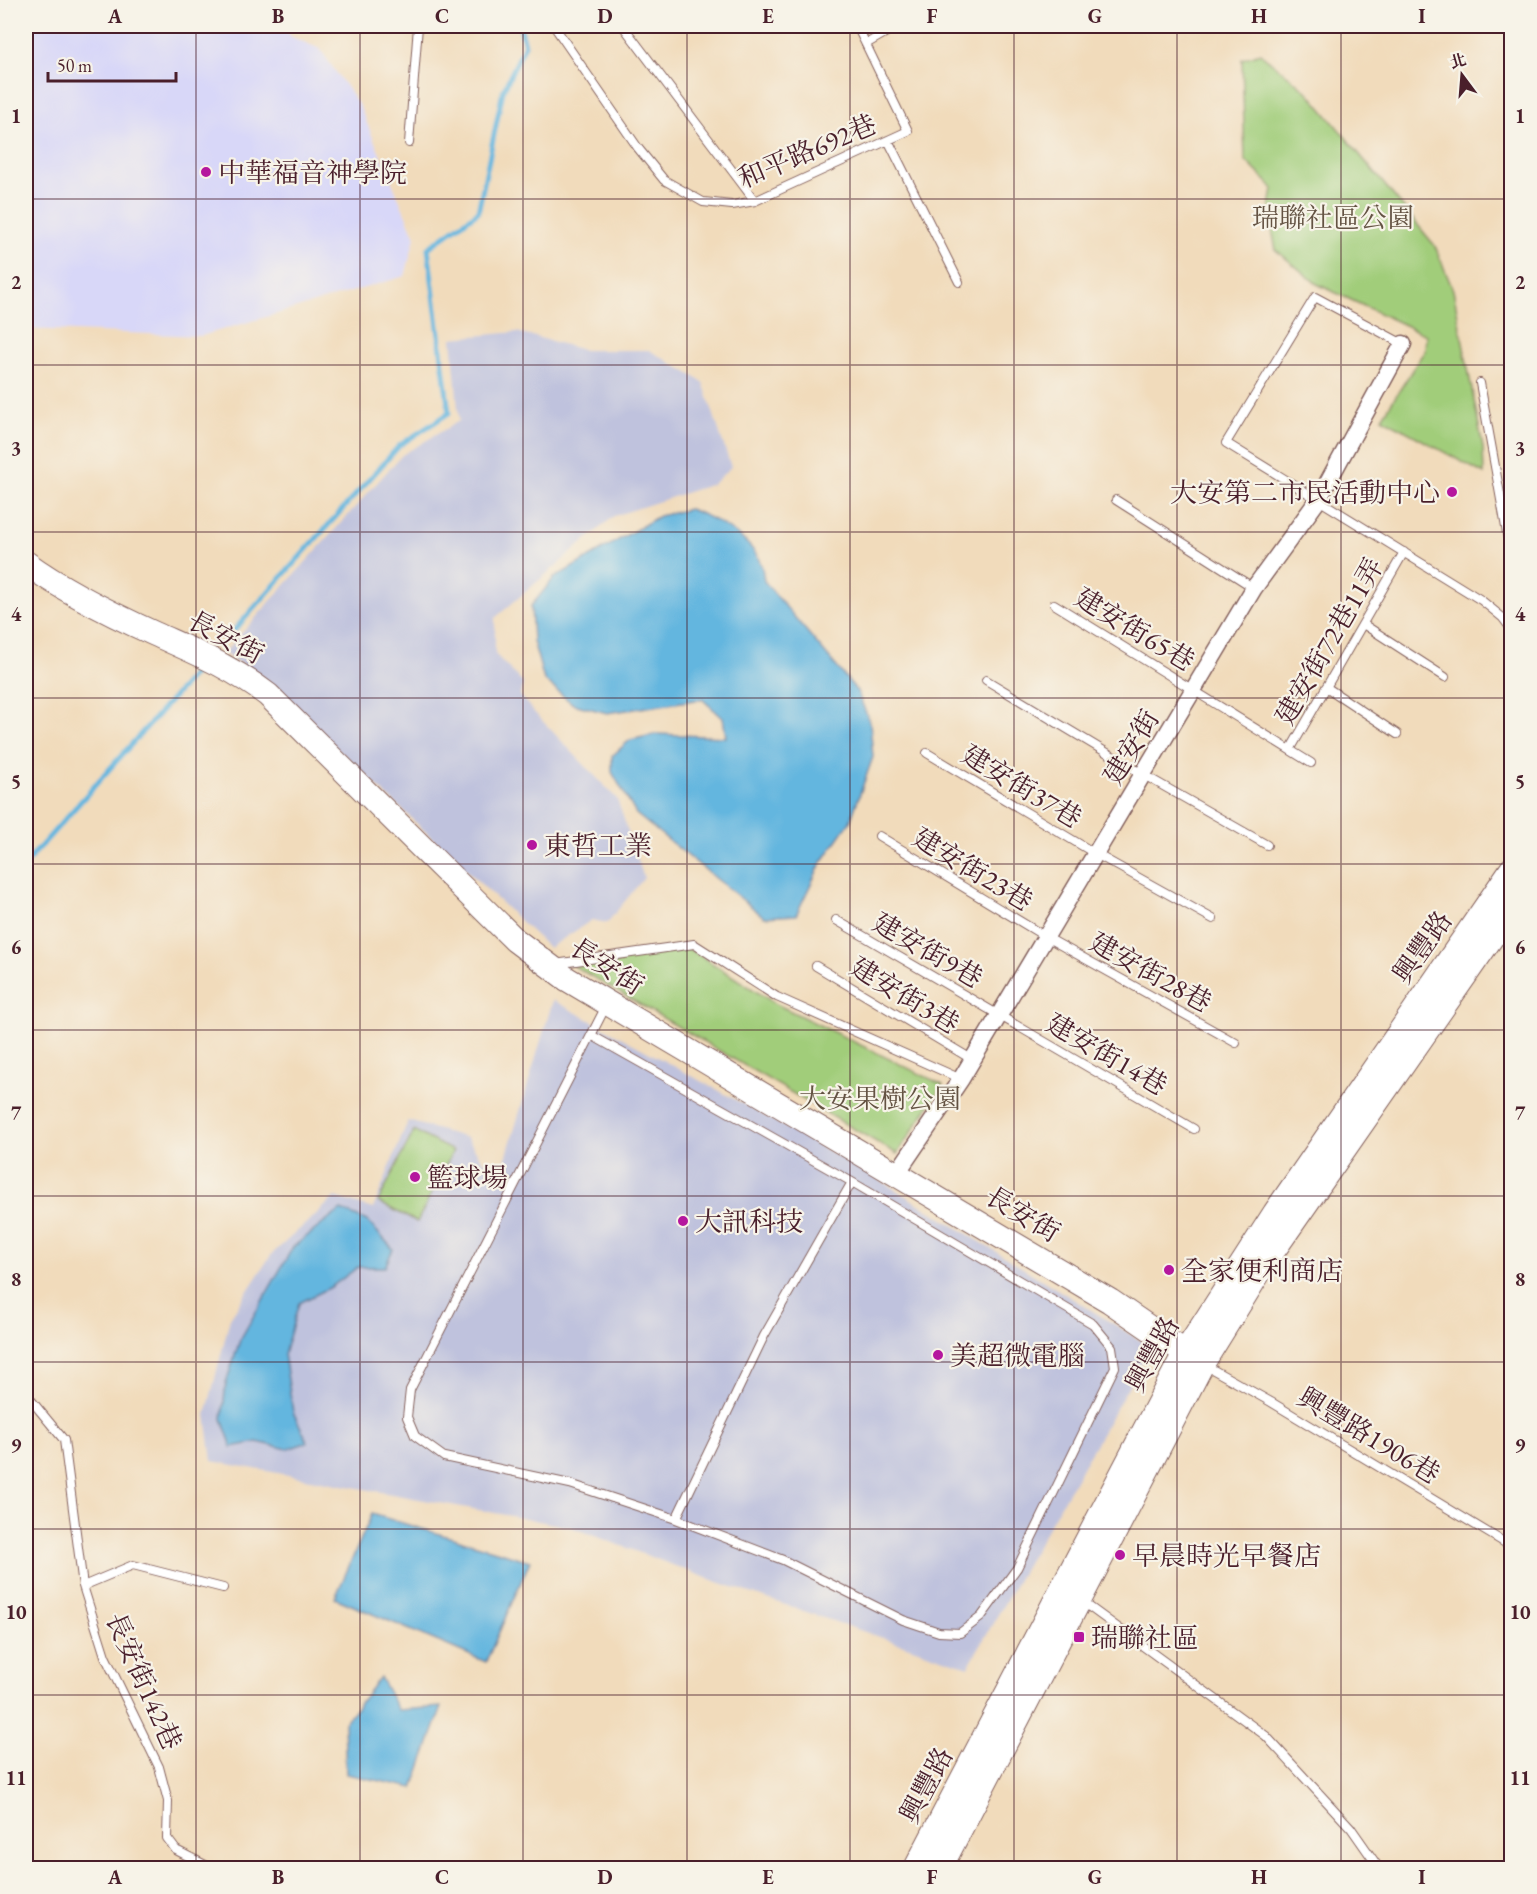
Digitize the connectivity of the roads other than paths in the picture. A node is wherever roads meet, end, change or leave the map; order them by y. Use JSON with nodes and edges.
{"nodes":[{"id":1,"x":418,"y":26,"type":"edge"},
{"id":2,"x":554,"y":26,"type":"edge"},
{"id":3,"x":623,"y":26,"type":"edge"},
{"id":4,"x":857,"y":26,"type":"edge"},
{"id":5,"x":897,"y":26,"type":"edge"},
{"id":6,"x":866,"y":44,"type":"junction"},
{"id":7,"x":888,"y":140,"type":"junction"},
{"id":8,"x":408,"y":143,"type":"dead end"},
{"id":9,"x":755,"y":201,"type":"junction"},
{"id":10,"x":959,"y":282,"type":"dead end"},
{"id":11,"x":1403,"y":344,"type":"joint"},
{"id":12,"x":1480,"y":383,"type":"dead end"},
{"id":13,"x":1116,"y":500,"type":"dead end"},
{"id":14,"x":1318,"y":500,"type":"junction"},
{"id":15,"x":1404,"y":552,"type":"junction"},
{"id":16,"x":1512,"y":561,"type":"edge"},
{"id":17,"x":26,"y":563,"type":"edge"},
{"id":18,"x":1254,"y":588,"type":"junction"},
{"id":19,"x":1054,"y":604,"type":"dead end"},
{"id":20,"x":1363,"y":624,"type":"junction"},
{"id":21,"x":1512,"y":630,"type":"edge"},
{"id":22,"x":1446,"y":677,"type":"dead end"},
{"id":23,"x":986,"y":680,"type":"dead end"},
{"id":24,"x":1326,"y":687,"type":"junction"},
{"id":25,"x":1195,"y":690,"type":"junction"},
{"id":26,"x":1397,"y":734,"type":"dead end"},
{"id":27,"x":1290,"y":750,"type":"junction"},
{"id":28,"x":927,"y":753,"type":"dead end"},
{"id":29,"x":1311,"y":763,"type":"dead end"},
{"id":30,"x":1144,"y":775,"type":"junction"},
{"id":31,"x":879,"y":836,"type":"dead end"},
{"id":32,"x":1267,"y":845,"type":"dead end"},
{"id":33,"x":1096,"y":854,"type":"junction"},
{"id":34,"x":1512,"y":869,"type":"edge"},
{"id":35,"x":1512,"y":908,"type":"edge"},
{"id":36,"x":836,"y":920,"type":"dead end"},
{"id":37,"x":1213,"y":920,"type":"dead end"},
{"id":38,"x":1046,"y":937,"type":"junction"},
{"id":39,"x":1502,"y":940,"type":"edge"},
{"id":40,"x":549,"y":965,"type":"junction"},
{"id":41,"x":816,"y":966,"type":"dead end"},
{"id":42,"x":607,"y":1003,"type":"junction"},
{"id":43,"x":999,"y":1016,"type":"junction"},
{"id":44,"x":591,"y":1035,"type":"junction"},
{"id":45,"x":1236,"y":1043,"type":"dead end"},
{"id":46,"x":973,"y":1060,"type":"junction"},
{"id":47,"x":961,"y":1079,"type":"junction"},
{"id":48,"x":1194,"y":1129,"type":"dead end"},
{"id":49,"x":897,"y":1173,"type":"junction"},
{"id":50,"x":852,"y":1182,"type":"junction"},
{"id":51,"x":1194,"y":1358,"type":"junction"},
{"id":52,"x":26,"y":1394,"type":"edge"},
{"id":53,"x":676,"y":1519,"type":"junction"},
{"id":54,"x":1512,"y":1546,"type":"edge"},
{"id":55,"x":83,"y":1586,"type":"junction"},
{"id":56,"x":223,"y":1588,"type":"dead end"},
{"id":57,"x":1080,"y":1600,"type":"junction"},
{"id":58,"x":211,"y":1869,"type":"edge"},
{"id":59,"x":916,"y":1869,"type":"edge"},
{"id":60,"x":940,"y":1869,"type":"edge"},
{"id":61,"x":1379,"y":1869,"type":"edge"}],
"edges":[{"from":1,"to":8,"type":"lane"},
{"from":2,"to":9,"type":"lane","name":"和平路692巷"},
{"from":3,"to":9,"type":"lane"},
{"from":4,"to":6,"type":"lane"},
{"from":5,"to":6,"type":"lane"},
{"from":6,"to":7,"type":"lane","name":"和平路692巷"},
{"from":7,"to":9,"type":"lane","name":"和平路692巷"},
{"from":7,"to":10,"type":"lane"},
{"from":11,"to":14,"type":"street","name":"建安街"},
{"from":11,"to":14,"type":"lane"},
{"from":12,"to":16,"type":"lane"},
{"from":13,"to":18,"type":"lane"},
{"from":14,"to":15,"type":"lane"},
{"from":14,"to":18,"type":"street","name":"建安街"},
{"from":15,"to":20,"type":"lane","name":"建安街72巷11弄"},
{"from":15,"to":21,"type":"lane"},
{"from":17,"to":40,"type":"main road","name":"長安街"},
{"from":18,"to":25,"type":"street","name":"建安街"},
{"from":19,"to":25,"type":"lane","name":"建安街65巷"},
{"from":20,"to":22,"type":"lane"},
{"from":20,"to":24,"type":"lane","name":"建安街72巷11弄"},
{"from":23,"to":30,"type":"lane"},
{"from":24,"to":26,"type":"lane"},
{"from":24,"to":27,"type":"lane","name":"建安街72巷11弄"},
{"from":25,"to":27,"type":"lane","name":"建安街65巷"},
{"from":25,"to":30,"type":"street","name":"建安街"},
{"from":27,"to":29,"type":"lane","name":"建安街65巷"},
{"from":28,"to":33,"type":"lane","name":"建安街37巷"},
{"from":30,"to":32,"type":"lane"},
{"from":30,"to":33,"type":"street","name":"建安街"},
{"from":31,"to":38,"type":"lane","name":"建安街23巷"},
{"from":33,"to":37,"type":"lane","name":"建安街37巷"},
{"from":33,"to":38,"type":"street","name":"建安街"},
{"from":34,"to":51,"type":"main road","name":"興豐路"},
{"from":35,"to":39,"type":"main road","name":"興豐路"},
{"from":36,"to":43,"type":"lane","name":"建安街9巷"},
{"from":38,"to":43,"type":"street","name":"建安街"},
{"from":38,"to":45,"type":"lane","name":"建安街28巷"},
{"from":39,"to":51,"type":"main road","name":"興豐路"},
{"from":40,"to":42,"type":"main road","name":"長安街"},
{"from":40,"to":47,"type":"lane"},
{"from":41,"to":46,"type":"lane","name":"建安街3巷"},
{"from":42,"to":44,"type":"lane"},
{"from":42,"to":49,"type":"main road","name":"長安街"},
{"from":43,"to":46,"type":"street","name":"建安街"},
{"from":43,"to":48,"type":"lane","name":"建安街14巷"},
{"from":44,"to":50,"type":"lane"},
{"from":44,"to":53,"type":"lane"},
{"from":46,"to":47,"type":"street","name":"建安街"},
{"from":47,"to":49,"type":"street","name":"建安街"},
{"from":49,"to":51,"type":"main road","name":"長安街"},
{"from":50,"to":53,"type":"lane"},
{"from":50,"to":53,"type":"lane"},
{"from":51,"to":54,"type":"lane","name":"興豐路1906巷"},
{"from":51,"to":57,"type":"main road","name":"興豐路"},
{"from":51,"to":59,"type":"main road","name":"興豐路"},
{"from":52,"to":55,"type":"lane","name":"長安街142巷"},
{"from":55,"to":56,"type":"lane"},
{"from":55,"to":58,"type":"lane","name":"長安街142巷"},
{"from":57,"to":60,"type":"main road","name":"興豐路"},
{"from":57,"to":61,"type":"lane"}]}
